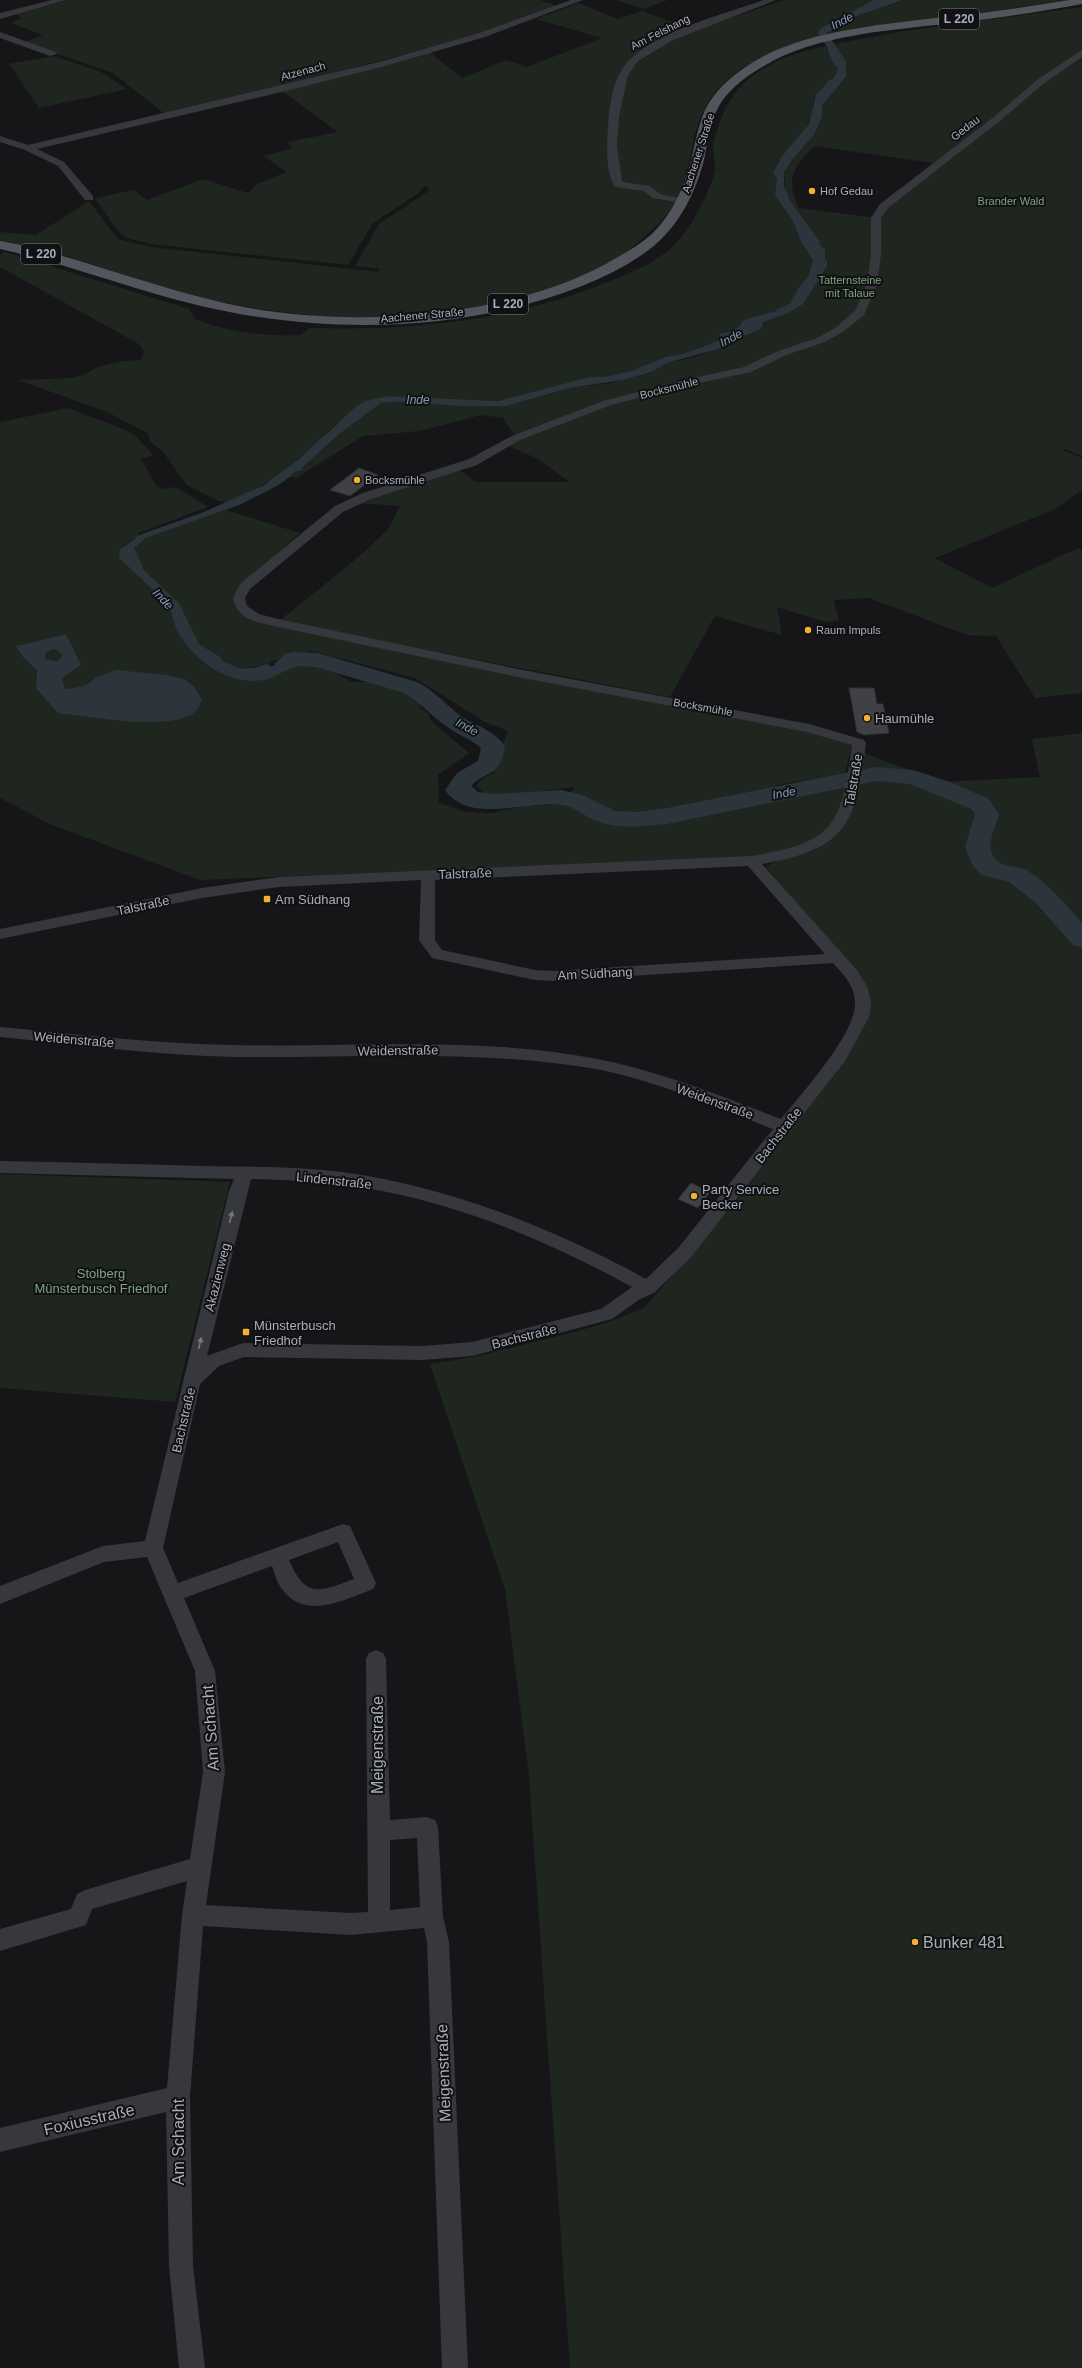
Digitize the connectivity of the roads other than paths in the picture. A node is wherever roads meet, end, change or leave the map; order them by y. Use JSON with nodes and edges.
{"nodes":[{"id":1,"x":62,"y":0,"type":"edge"},
{"id":2,"x":579,"y":0,"type":"edge"},
{"id":3,"x":772,"y":0,"type":"edge"},
{"id":4,"x":1082,"y":1,"type":"edge"},
{"id":5,"x":0,"y":16,"type":"edge"},
{"id":6,"x":0,"y":35,"type":"edge"},
{"id":7,"x":1082,"y":53,"type":"edge"},
{"id":8,"x":53,"y":54,"type":"dead end"},
{"id":9,"x":0,"y":139,"type":"edge"},
{"id":10,"x":28,"y":148,"type":"junction"},
{"id":11,"x":89,"y":198,"type":"dead end"},
{"id":12,"x":682,"y":202,"type":"junction"},
{"id":13,"x":876,"y":231,"type":"joint"},
{"id":14,"x":0,"y":245,"type":"edge"},
{"id":15,"x":859,"y":743,"type":"joint"},
{"id":16,"x":752,"y":861,"type":"junction"},
{"id":17,"x":428,"y":875,"type":"junction"},
{"id":18,"x":0,"y":934,"type":"edge"},
{"id":19,"x":838,"y":958,"type":"junction"},
{"id":20,"x":0,"y":1032,"type":"edge"},
{"id":21,"x":785,"y":1127,"type":"junction"},
{"id":22,"x":0,"y":1166,"type":"edge"},
{"id":23,"x":245,"y":1173,"type":"junction"},
{"id":24,"x":648,"y":1288,"type":"junction"},
{"id":25,"x":192,"y":1381,"type":"junction"},
{"id":26,"x":153,"y":1548,"type":"junction"},
{"id":27,"x":277,"y":1556,"type":"dead end"},
{"id":28,"x":172,"y":1594,"type":"junction"},
{"id":29,"x":0,"y":1595,"type":"edge"},
{"id":30,"x":376,"y":1659,"type":"dead end"},
{"id":31,"x":378,"y":1831,"type":"junction"},
{"id":32,"x":199,"y":1867,"type":"junction"},
{"id":33,"x":193,"y":1915,"type":"junction"},
{"id":34,"x":432,"y":1916,"type":"junction"},
{"id":35,"x":379,"y":1921,"type":"junction"},
{"id":36,"x":0,"y":1940,"type":"edge"},
{"id":37,"x":178,"y":2097,"type":"junction"},
{"id":38,"x":0,"y":2140,"type":"edge"},
{"id":39,"x":192,"y":2368,"type":"edge"},
{"id":40,"x":455,"y":2368,"type":"edge"}],
"edges":[{"from":1,"to":5,"type":"street"},
{"from":2,"to":10,"type":"street","name":"Atzenach"},
{"from":3,"to":12,"type":"street","name":"Am Felshang"},
{"from":4,"to":12,"type":"main road","name":"Aachener Straße","number":"L 220"},
{"from":6,"to":8,"type":"street"},
{"from":7,"to":13,"type":"street","name":"Gedau"},
{"from":9,"to":10,"type":"street"},
{"from":10,"to":11,"type":"street"},
{"from":12,"to":14,"type":"main road","name":"Aachener Straße","number":"L 220"},
{"from":13,"to":15,"type":"street","name":"Bocksmühle"},
{"from":15,"to":16,"type":"street","name":"Talstraße"},
{"from":16,"to":17,"type":"street","name":"Talstraße"},
{"from":16,"to":19,"type":"street","name":"Bachstraße"},
{"from":17,"to":18,"type":"street","name":"Talstraße"},
{"from":17,"to":19,"type":"street","name":"Am Südhang"},
{"from":19,"to":21,"type":"street","name":"Bachstraße"},
{"from":20,"to":21,"type":"street","name":"Weidenstraße"},
{"from":21,"to":24,"type":"street","name":"Bachstraße"},
{"from":22,"to":23,"type":"street","name":"Lindenstraße"},
{"from":23,"to":24,"type":"street","name":"Lindenstraße"},
{"from":25,"to":23,"type":"street","name":"Akazienweg","one_way":true},
{"from":24,"to":25,"type":"street","name":"Bachstraße"},
{"from":25,"to":26,"type":"street","name":"Bachstraße"},
{"from":26,"to":28,"type":"street","name":"Am Schacht"},
{"from":26,"to":29,"type":"street"},
{"from":27,"to":28,"type":"street"},
{"from":28,"to":32,"type":"street","name":"Am Schacht"},
{"from":30,"to":31,"type":"street","name":"Meigenstraße"},
{"from":31,"to":34,"type":"street","name":"Meigenstraße"},
{"from":31,"to":35,"type":"street","name":"Meigenstraße"},
{"from":32,"to":33,"type":"street","name":"Am Schacht"},
{"from":32,"to":36,"type":"street"},
{"from":33,"to":35,"type":"street"},
{"from":33,"to":37,"type":"street","name":"Am Schacht"},
{"from":34,"to":35,"type":"street"},
{"from":34,"to":40,"type":"street","name":"Meigenstraße"},
{"from":37,"to":38,"type":"street","name":"Foxiusstraße"},
{"from":37,"to":39,"type":"street","name":"Am Schacht"}]}
